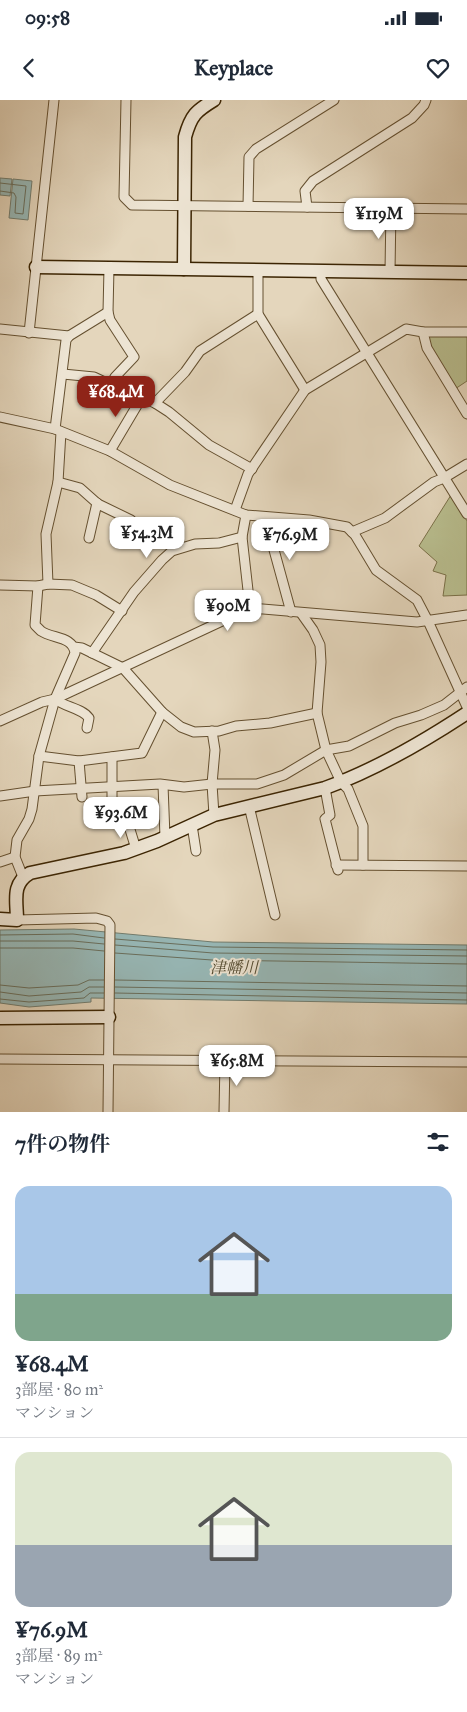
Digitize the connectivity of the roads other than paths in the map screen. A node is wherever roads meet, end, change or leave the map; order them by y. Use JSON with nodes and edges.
{"nodes":[{"id":1,"x":54,"y":100,"type":"edge"},
{"id":2,"x":126,"y":100,"type":"edge"},
{"id":3,"x":214,"y":100,"type":"edge"},
{"id":4,"x":334,"y":100,"type":"edge"},
{"id":5,"x":426,"y":100,"type":"edge"},
{"id":6,"x":184,"y":206,"type":"junction"},
{"id":7,"x":248,"y":206,"type":"junction"},
{"id":8,"x":307,"y":207,"type":"junction"},
{"id":9,"x":391,"y":208,"type":"junction"},
{"id":10,"x":467,"y":209,"type":"edge"},
{"id":11,"x":36,"y":266,"type":"junction"},
{"id":12,"x":109,"y":268,"type":"junction"},
{"id":13,"x":184,"y":269,"type":"junction"},
{"id":14,"x":258,"y":270,"type":"junction"},
{"id":15,"x":321,"y":271,"type":"junction"},
{"id":16,"x":390,"y":272,"type":"junction"},
{"id":17,"x":467,"y":273,"type":"edge"},
{"id":18,"x":108,"y":312,"type":"junction"},
{"id":19,"x":258,"y":314,"type":"junction"},
{"id":20,"x":0,"y":330,"type":"edge"},
{"id":21,"x":423,"y":332,"type":"junction"},
{"id":22,"x":467,"y":332,"type":"edge"},
{"id":23,"x":29,"y":333,"type":"junction"},
{"id":24,"x":69,"y":336,"type":"junction"},
{"id":25,"x":367,"y":352,"type":"junction"},
{"id":26,"x":62,"y":374,"type":"junction"},
{"id":27,"x":111,"y":385,"type":"junction"},
{"id":28,"x":305,"y":390,"type":"junction"},
{"id":29,"x":142,"y":397,"type":"junction"},
{"id":30,"x":156,"y":403,"type":"junction"},
{"id":31,"x":467,"y":414,"type":"edge"},
{"id":32,"x":0,"y":417,"type":"edge"},
{"id":33,"x":58,"y":430,"type":"junction"},
{"id":34,"x":110,"y":451,"type":"junction"},
{"id":35,"x":467,"y":464,"type":"edge"},
{"id":36,"x":252,"y":469,"type":"junction"},
{"id":37,"x":444,"y":478,"type":"junction"},
{"id":38,"x":58,"y":482,"type":"junction"},
{"id":39,"x":97,"y":503,"type":"junction"},
{"id":40,"x":235,"y":510,"type":"junction"},
{"id":41,"x":467,"y":514,"type":"edge"},
{"id":42,"x":246,"y":515,"type":"junction"},
{"id":43,"x":265,"y":517,"type":"junction"},
{"id":44,"x":131,"y":520,"type":"dead end"},
{"id":45,"x":352,"y":532,"type":"junction"},
{"id":46,"x":242,"y":537,"type":"junction"},
{"id":47,"x":89,"y":538,"type":"dead end"},
{"id":48,"x":48,"y":584,"type":"junction"},
{"id":49,"x":0,"y":585,"type":"edge"},
{"id":50,"x":38,"y":586,"type":"junction"},
{"id":51,"x":250,"y":608,"type":"junction"},
{"id":52,"x":122,"y":611,"type":"junction"},
{"id":53,"x":296,"y":612,"type":"junction"},
{"id":54,"x":467,"y":615,"type":"edge"},
{"id":55,"x":428,"y":621,"type":"junction"},
{"id":56,"x":74,"y":647,"type":"junction"},
{"id":57,"x":92,"y":653,"type":"junction"},
{"id":58,"x":123,"y":668,"type":"junction"},
{"id":59,"x":464,"y":690,"type":"edge"},
{"id":60,"x":54,"y":699,"type":"junction"},
{"id":61,"x":467,"y":707,"type":"edge"},
{"id":62,"x":162,"y":712,"type":"junction"},
{"id":63,"x":317,"y":713,"type":"junction"},
{"id":64,"x":467,"y":713,"type":"edge"},
{"id":65,"x":0,"y":722,"type":"edge"},
{"id":66,"x":87,"y":728,"type":"dead end"},
{"id":67,"x":212,"y":731,"type":"junction"},
{"id":68,"x":326,"y":750,"type":"junction"},
{"id":69,"x":39,"y":756,"type":"junction"},
{"id":70,"x":112,"y":757,"type":"junction"},
{"id":71,"x":80,"y":761,"type":"junction"},
{"id":72,"x":341,"y":782,"type":"junction"},
{"id":73,"x":162,"y":784,"type":"junction"},
{"id":74,"x":212,"y":784,"type":"junction"},
{"id":75,"x":113,"y":787,"type":"junction"},
{"id":76,"x":325,"y":788,"type":"junction"},
{"id":77,"x":35,"y":791,"type":"junction"},
{"id":78,"x":82,"y":793,"type":"junction"},
{"id":79,"x":0,"y":796,"type":"edge"},
{"id":80,"x":112,"y":801,"type":"dead end"},
{"id":81,"x":248,"y":806,"type":"junction"},
{"id":82,"x":214,"y":815,"type":"junction"},
{"id":83,"x":128,"y":823,"type":"dead end"},
{"id":84,"x":192,"y":826,"type":"junction"},
{"id":85,"x":166,"y":837,"type":"junction"},
{"id":86,"x":136,"y":849,"type":"junction"},
{"id":87,"x":196,"y":851,"type":"dead end"},
{"id":88,"x":14,"y":857,"type":"junction"},
{"id":89,"x":0,"y":862,"type":"edge"},
{"id":90,"x":363,"y":865,"type":"junction"},
{"id":91,"x":467,"y":866,"type":"edge"},
{"id":92,"x":23,"y":877,"type":"junction"},
{"id":93,"x":275,"y":915,"type":"dead end"},
{"id":94,"x":0,"y":919,"type":"edge"},
{"id":95,"x":17,"y":920,"type":"junction"},
{"id":96,"x":109,"y":1016,"type":"junction"},
{"id":97,"x":0,"y":1018,"type":"edge"},
{"id":98,"x":0,"y":1059,"type":"edge"},
{"id":99,"x":109,"y":1060,"type":"junction"},
{"id":100,"x":225,"y":1061,"type":"junction"},
{"id":101,"x":467,"y":1062,"type":"edge"},
{"id":102,"x":108,"y":1112,"type":"edge"},
{"id":103,"x":224,"y":1112,"type":"edge"}],
"edges":[{"from":1,"to":11,"type":"street"},
{"from":2,"to":6,"type":"street"},
{"from":3,"to":6,"type":"street"},
{"from":4,"to":7,"type":"street"},
{"from":5,"to":8,"type":"street"},
{"from":6,"to":7,"type":"street"},
{"from":6,"to":13,"type":"street"},
{"from":7,"to":8,"type":"street"},
{"from":8,"to":9,"type":"street"},
{"from":9,"to":10,"type":"street"},
{"from":9,"to":16,"type":"street"},
{"from":11,"to":12,"type":"street"},
{"from":11,"to":23,"type":"street"},
{"from":12,"to":13,"type":"street"},
{"from":12,"to":18,"type":"street"},
{"from":13,"to":14,"type":"street"},
{"from":14,"to":15,"type":"street"},
{"from":14,"to":19,"type":"street"},
{"from":15,"to":16,"type":"street"},
{"from":15,"to":25,"type":"street"},
{"from":16,"to":17,"type":"street"},
{"from":18,"to":24,"type":"street"},
{"from":18,"to":27,"type":"street"},
{"from":19,"to":28,"type":"street"},
{"from":19,"to":30,"type":"street"},
{"from":20,"to":23,"type":"street"},
{"from":21,"to":22,"type":"street"},
{"from":21,"to":25,"type":"street"},
{"from":21,"to":31,"type":"street"},
{"from":23,"to":24,"type":"street"},
{"from":24,"to":26,"type":"street"},
{"from":25,"to":28,"type":"street"},
{"from":25,"to":37,"type":"street"},
{"from":26,"to":27,"type":"street"},
{"from":26,"to":33,"type":"street"},
{"from":27,"to":29,"type":"street"},
{"from":28,"to":36,"type":"street"},
{"from":29,"to":30,"type":"street"},
{"from":29,"to":34,"type":"street"},
{"from":30,"to":36,"type":"street"},
{"from":32,"to":33,"type":"street"},
{"from":33,"to":34,"type":"street"},
{"from":33,"to":38,"type":"street"},
{"from":34,"to":40,"type":"street"},
{"from":35,"to":37,"type":"street"},
{"from":36,"to":40,"type":"street"},
{"from":37,"to":41,"type":"street"},
{"from":37,"to":45,"type":"street"},
{"from":38,"to":39,"type":"street"},
{"from":38,"to":48,"type":"street"},
{"from":39,"to":44,"type":"street"},
{"from":39,"to":47,"type":"street"},
{"from":40,"to":42,"type":"street"},
{"from":42,"to":43,"type":"street"},
{"from":42,"to":46,"type":"street"},
{"from":43,"to":45,"type":"street"},
{"from":43,"to":53,"type":"street"},
{"from":45,"to":55,"type":"street"},
{"from":46,"to":51,"type":"street"},
{"from":46,"to":52,"type":"street"},
{"from":48,"to":50,"type":"street"},
{"from":48,"to":52,"type":"street"},
{"from":49,"to":50,"type":"street"},
{"from":50,"to":56,"type":"street"},
{"from":51,"to":53,"type":"street"},
{"from":51,"to":58,"type":"street"},
{"from":52,"to":57,"type":"street"},
{"from":53,"to":55,"type":"street"},
{"from":53,"to":63,"type":"street"},
{"from":54,"to":55,"type":"street"},
{"from":55,"to":59,"type":"street"},
{"from":56,"to":57,"type":"street"},
{"from":56,"to":60,"type":"street"},
{"from":57,"to":58,"type":"street"},
{"from":58,"to":60,"type":"street"},
{"from":58,"to":62,"type":"street"},
{"from":59,"to":61,"type":"street"},
{"from":59,"to":68,"type":"street"},
{"from":60,"to":65,"type":"street"},
{"from":60,"to":66,"type":"street"},
{"from":60,"to":69,"type":"street"},
{"from":62,"to":67,"type":"street"},
{"from":62,"to":70,"type":"street"},
{"from":63,"to":67,"type":"street"},
{"from":63,"to":68,"type":"street"},
{"from":64,"to":72,"type":"street"},
{"from":67,"to":74,"type":"street"},
{"from":68,"to":72,"type":"street"},
{"from":68,"to":74,"type":"street"},
{"from":69,"to":71,"type":"street"},
{"from":69,"to":77,"type":"street"},
{"from":70,"to":71,"type":"street"},
{"from":70,"to":75,"type":"street"},
{"from":71,"to":78,"type":"street"},
{"from":72,"to":76,"type":"street"},
{"from":72,"to":90,"type":"street"},
{"from":73,"to":74,"type":"street"},
{"from":73,"to":75,"type":"street"},
{"from":73,"to":85,"type":"street"},
{"from":74,"to":82,"type":"street"},
{"from":75,"to":78,"type":"street"},
{"from":75,"to":80,"type":"street"},
{"from":76,"to":81,"type":"street"},
{"from":76,"to":90,"type":"street"},
{"from":77,"to":78,"type":"street"},
{"from":77,"to":79,"type":"street"},
{"from":77,"to":88,"type":"street"},
{"from":81,"to":82,"type":"street"},
{"from":81,"to":93,"type":"street"},
{"from":82,"to":84,"type":"street"},
{"from":83,"to":86,"type":"street"},
{"from":84,"to":85,"type":"street"},
{"from":84,"to":87,"type":"street"},
{"from":85,"to":86,"type":"street"},
{"from":86,"to":92,"type":"street"},
{"from":88,"to":89,"type":"street"},
{"from":88,"to":92,"type":"street"},
{"from":90,"to":91,"type":"street"},
{"from":92,"to":95,"type":"street"},
{"from":94,"to":95,"type":"street"},
{"from":95,"to":96,"type":"street"},
{"from":96,"to":97,"type":"street"},
{"from":96,"to":99,"type":"street"},
{"from":98,"to":99,"type":"street"},
{"from":99,"to":100,"type":"street"},
{"from":99,"to":102,"type":"street"},
{"from":100,"to":101,"type":"street"},
{"from":100,"to":103,"type":"street"}]}
